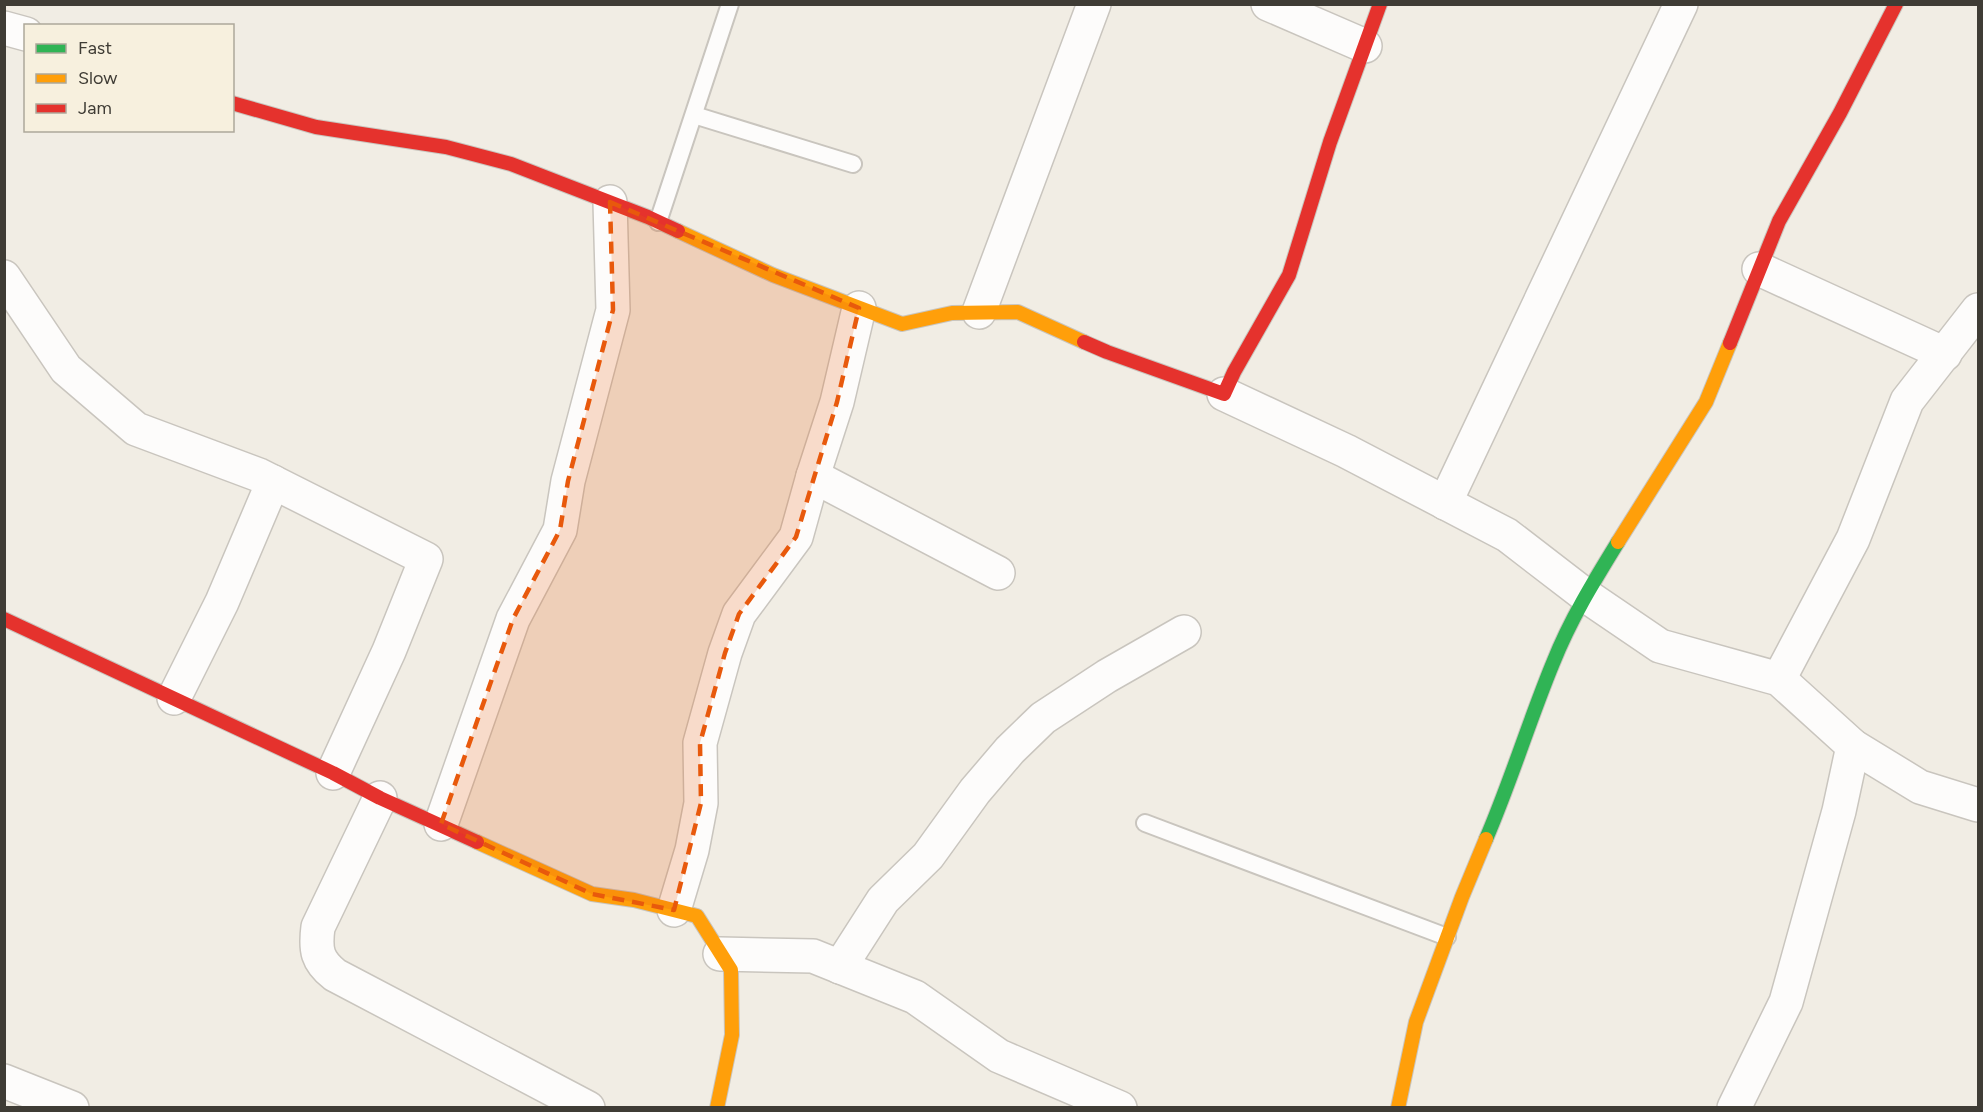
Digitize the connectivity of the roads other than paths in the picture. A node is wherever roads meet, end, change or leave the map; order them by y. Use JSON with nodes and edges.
{"nodes":[{"id":1,"x":730,"y":4,"type":"edge"},
{"id":2,"x":1094,"y":4,"type":"edge"},
{"id":3,"x":1268,"y":4,"type":"edge"},
{"id":4,"x":1380,"y":4,"type":"edge"},
{"id":5,"x":1680,"y":4,"type":"edge"},
{"id":6,"x":1896,"y":4,"type":"edge"},
{"id":7,"x":4,"y":28,"type":"edge"},
{"id":8,"x":24,"y":33,"type":"edge"},
{"id":9,"x":1365,"y":46,"type":"junction"},
{"id":10,"x":234,"y":104,"type":"edge"},
{"id":11,"x":694,"y":115,"type":"junction"},
{"id":12,"x":853,"y":164,"type":"dead end"},
{"id":13,"x":610,"y":202,"type":"junction"},
{"id":14,"x":658,"y":222,"type":"junction"},
{"id":15,"x":1759,"y":269,"type":"junction"},
{"id":16,"x":4,"y":277,"type":"edge"},
{"id":17,"x":860,"y":308,"type":"junction"},
{"id":18,"x":1978,"y":310,"type":"edge"},
{"id":19,"x":979,"y":312,"type":"junction"},
{"id":20,"x":1945,"y":354,"type":"junction"},
{"id":21,"x":1224,"y":394,"type":"junction"},
{"id":22,"x":813,"y":476,"type":"junction"},
{"id":23,"x":273,"y":482,"type":"junction"},
{"id":24,"x":1445,"y":503,"type":"junction"},
{"id":25,"x":998,"y":573,"type":"dead end"},
{"id":26,"x":1585,"y":595,"type":"junction"},
{"id":27,"x":4,"y":619,"type":"edge"},
{"id":28,"x":1184,"y":632,"type":"dead end"},
{"id":29,"x":1779,"y":679,"type":"junction"},
{"id":30,"x":174,"y":698,"type":"junction"},
{"id":31,"x":1853,"y":746,"type":"junction"},
{"id":32,"x":333,"y":773,"type":"junction"},
{"id":33,"x":380,"y":798,"type":"junction"},
{"id":34,"x":1978,"y":805,"type":"edge"},
{"id":35,"x":1145,"y":823,"type":"dead end"},
{"id":36,"x":441,"y":824,"type":"junction"},
{"id":37,"x":674,"y":910,"type":"junction"},
{"id":38,"x":1447,"y":937,"type":"junction"},
{"id":39,"x":720,"y":954,"type":"junction"},
{"id":40,"x":840,"y":967,"type":"junction"},
{"id":41,"x":4,"y":1081,"type":"edge"},
{"id":42,"x":1061,"y":1096,"type":"edge"},
{"id":43,"x":72,"y":1107,"type":"edge"},
{"id":44,"x":588,"y":1107,"type":"edge"},
{"id":45,"x":717,"y":1107,"type":"edge"},
{"id":46,"x":1120,"y":1107,"type":"edge"},
{"id":47,"x":1398,"y":1107,"type":"edge"},
{"id":48,"x":1734,"y":1107,"type":"edge"}],
"edges":[{"from":1,"to":11,"type":"lane"},
{"from":2,"to":19,"type":"street"},
{"from":3,"to":9,"type":"street"},
{"from":4,"to":9,"type":"street"},
{"from":5,"to":24,"type":"street"},
{"from":6,"to":15,"type":"street"},
{"from":7,"to":8,"type":"street"},
{"from":9,"to":21,"type":"street"},
{"from":10,"to":13,"type":"street"},
{"from":11,"to":12,"type":"lane"},
{"from":11,"to":14,"type":"lane"},
{"from":13,"to":14,"type":"street"},
{"from":13,"to":36,"type":"street"},
{"from":14,"to":17,"type":"street"},
{"from":15,"to":20,"type":"street"},
{"from":15,"to":26,"type":"street"},
{"from":16,"to":23,"type":"street"},
{"from":17,"to":19,"type":"street"},
{"from":17,"to":22,"type":"street"},
{"from":18,"to":20,"type":"street"},
{"from":19,"to":21,"type":"street"},
{"from":20,"to":29,"type":"street"},
{"from":21,"to":24,"type":"street"},
{"from":22,"to":25,"type":"street"},
{"from":22,"to":37,"type":"street"},
{"from":23,"to":30,"type":"street"},
{"from":23,"to":32,"type":"street"},
{"from":24,"to":26,"type":"street"},
{"from":26,"to":29,"type":"street"},
{"from":26,"to":38,"type":"street"},
{"from":27,"to":30,"type":"street"},
{"from":28,"to":40,"type":"street"},
{"from":29,"to":31,"type":"street"},
{"from":30,"to":32,"type":"street"},
{"from":31,"to":34,"type":"street"},
{"from":31,"to":48,"type":"street"},
{"from":32,"to":33,"type":"street"},
{"from":33,"to":36,"type":"street"},
{"from":33,"to":44,"type":"street"},
{"from":35,"to":38,"type":"lane"},
{"from":36,"to":37,"type":"street"},
{"from":37,"to":39,"type":"street"},
{"from":38,"to":47,"type":"street"},
{"from":39,"to":40,"type":"street"},
{"from":39,"to":45,"type":"street"},
{"from":40,"to":42,"type":"street"},
{"from":41,"to":43,"type":"street"},
{"from":42,"to":46,"type":"street"}]}
